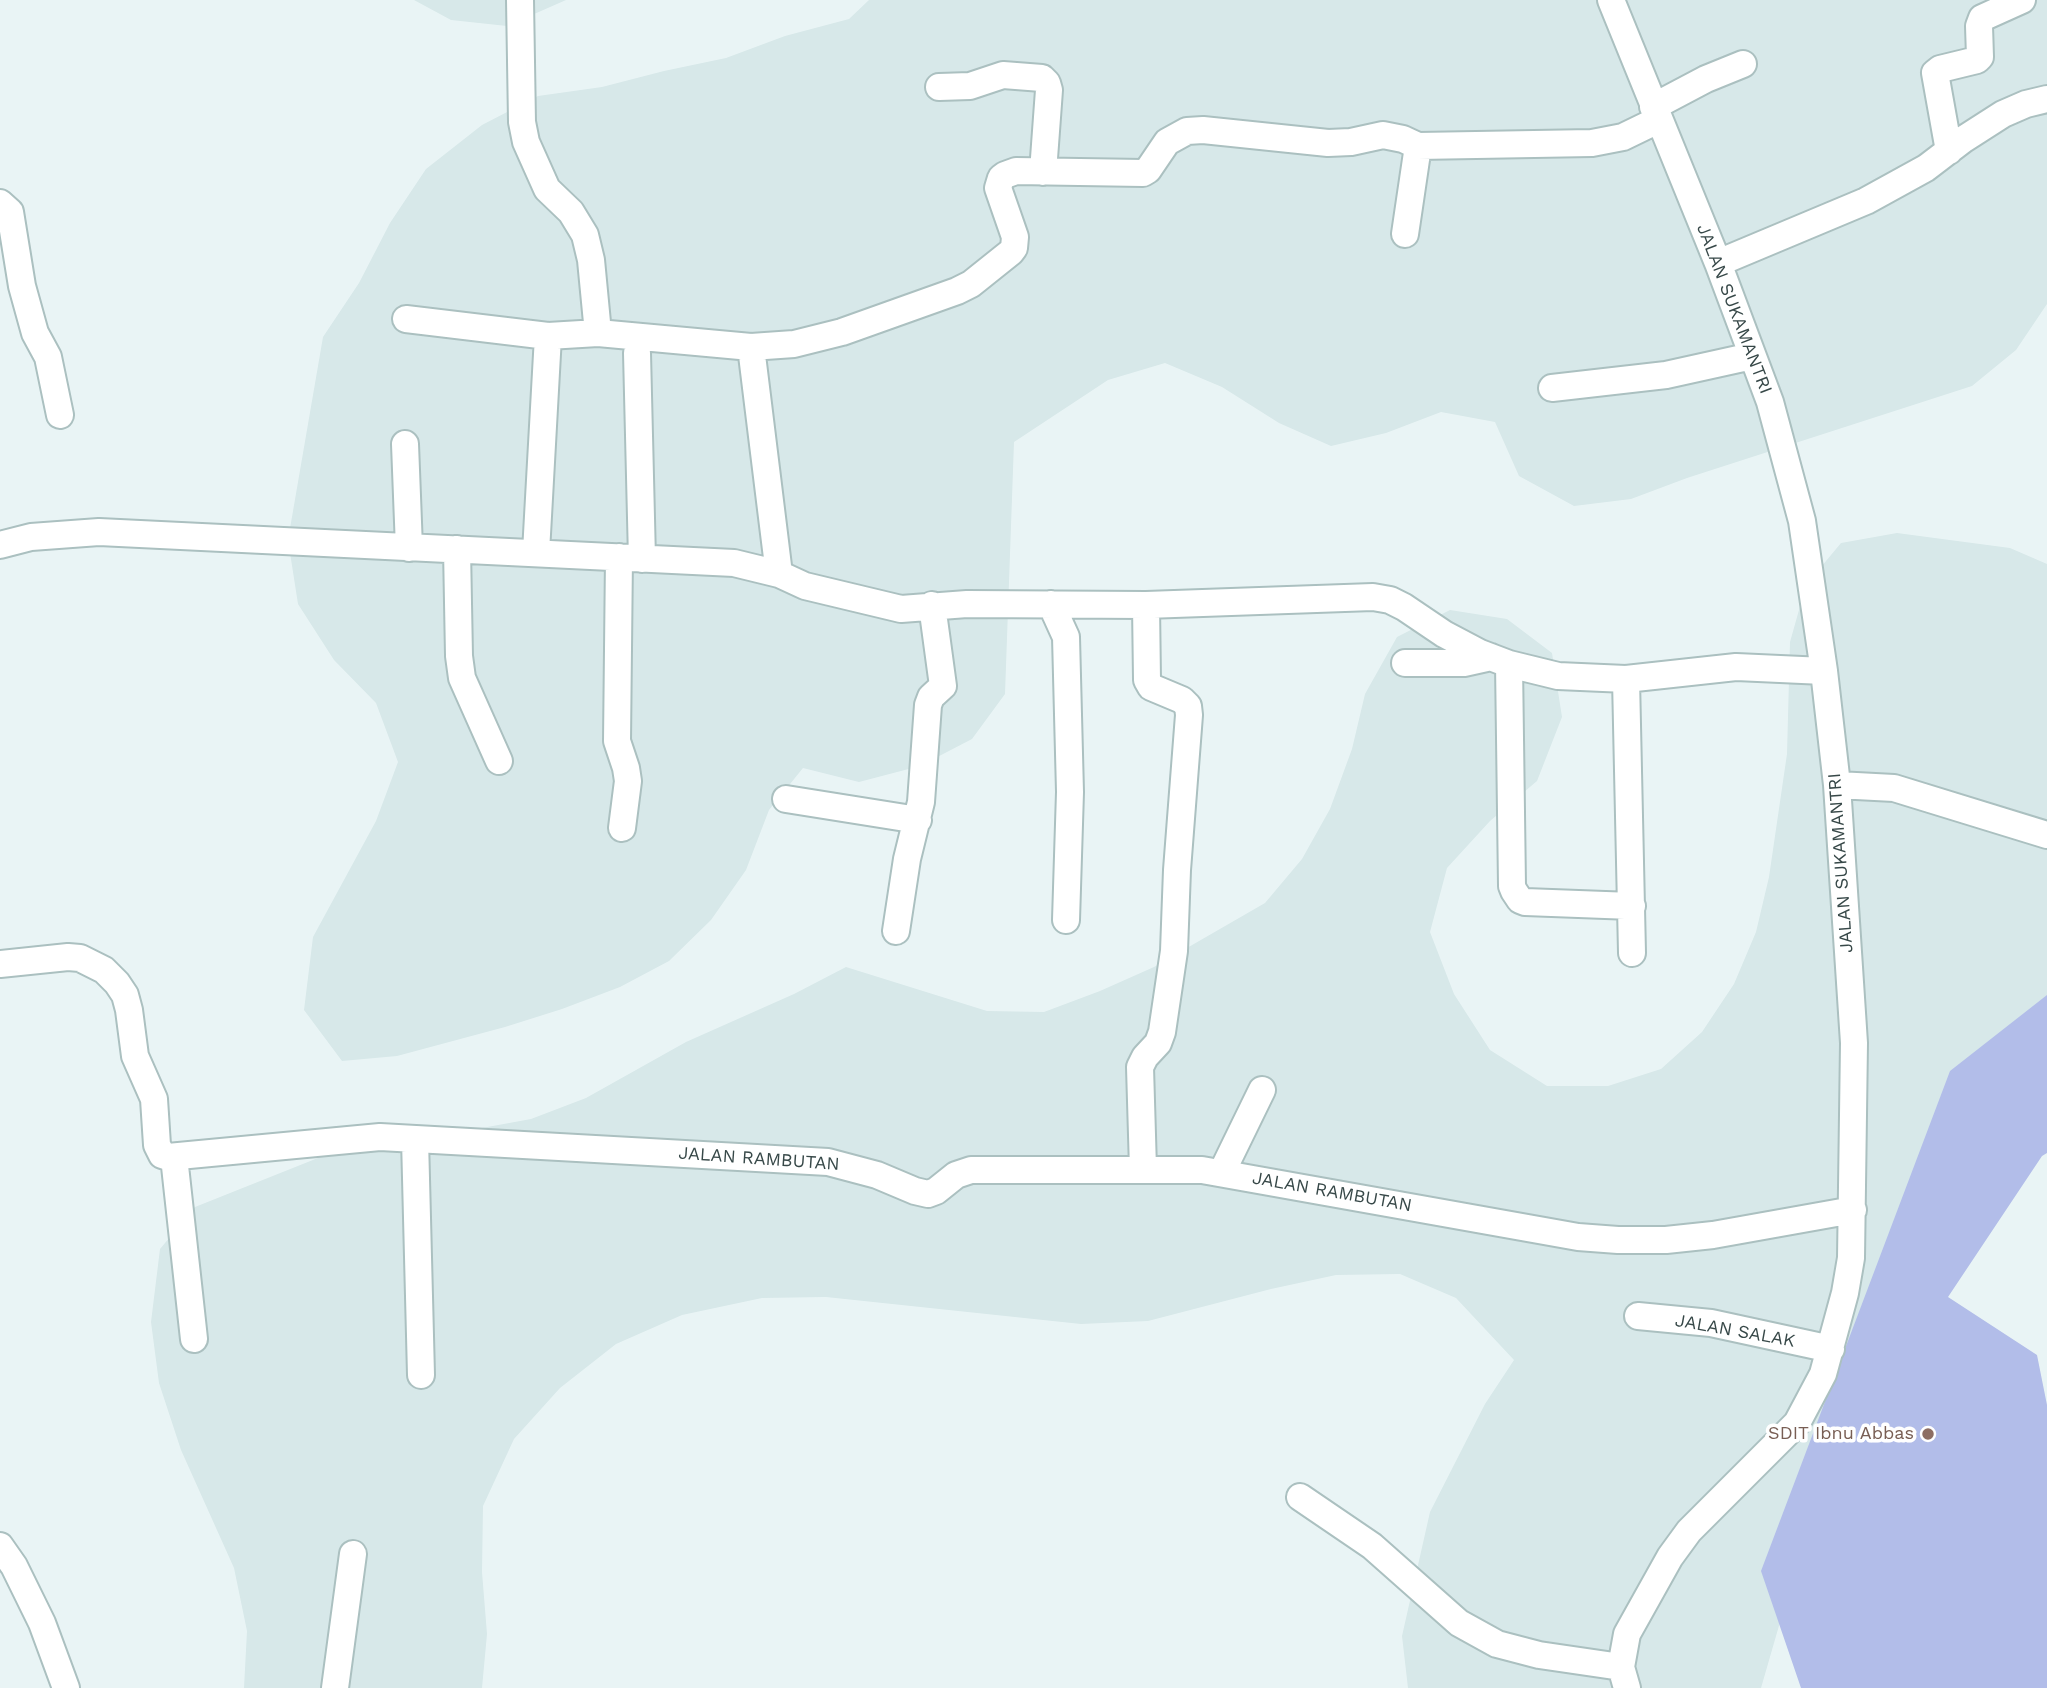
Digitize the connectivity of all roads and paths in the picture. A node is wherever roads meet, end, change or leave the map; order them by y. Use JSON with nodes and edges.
{"nodes":[{"id":1,"x":520,"y":0,"type":"edge"},
{"id":2,"x":1611,"y":0,"type":"edge"},
{"id":3,"x":2022,"y":0,"type":"edge"},
{"id":4,"x":1743,"y":64,"type":"dead end"},
{"id":5,"x":939,"y":87,"type":"dead end"},
{"id":6,"x":2047,"y":99,"type":"edge"},
{"id":7,"x":1656,"y":114,"type":"junction"},
{"id":8,"x":1418,"y":146,"type":"junction"},
{"id":9,"x":1949,"y":151,"type":"junction"},
{"id":10,"x":1044,"y":172,"type":"junction"},
{"id":11,"x":0,"y":203,"type":"edge"},
{"id":12,"x":1405,"y":234,"type":"dead end"},
{"id":13,"x":1718,"y":263,"type":"junction"},
{"id":14,"x":406,"y":319,"type":"dead end"},
{"id":15,"x":598,"y":333,"type":"junction"},
{"id":16,"x":548,"y":336,"type":"junction"},
{"id":17,"x":751,"y":348,"type":"junction"},
{"id":18,"x":637,"y":353,"type":"dead end"},
{"id":19,"x":1752,"y":356,"type":"junction"},
{"id":20,"x":1552,"y":388,"type":"dead end"},
{"id":21,"x":60,"y":415,"type":"dead end"},
{"id":22,"x":405,"y":444,"type":"dead end"},
{"id":23,"x":0,"y":545,"type":"edge"},
{"id":24,"x":410,"y":548,"type":"junction"},
{"id":25,"x":457,"y":550,"type":"junction"},
{"id":26,"x":536,"y":552,"type":"junction"},
{"id":27,"x":631,"y":558,"type":"junction"},
{"id":28,"x":779,"y":573,"type":"junction"},
{"id":29,"x":1051,"y":604,"type":"junction"},
{"id":30,"x":932,"y":605,"type":"junction"},
{"id":31,"x":1146,"y":605,"type":"junction"},
{"id":32,"x":1500,"y":661,"type":"junction"},
{"id":33,"x":1405,"y":663,"type":"dead end"},
{"id":34,"x":1824,"y":671,"type":"junction"},
{"id":35,"x":1626,"y":679,"type":"junction"},
{"id":36,"x":499,"y":761,"type":"dead end"},
{"id":37,"x":1837,"y":785,"type":"junction"},
{"id":38,"x":786,"y":799,"type":"dead end"},
{"id":39,"x":918,"y":820,"type":"junction"},
{"id":40,"x":622,"y":828,"type":"dead end"},
{"id":41,"x":2047,"y":835,"type":"edge"},
{"id":42,"x":1632,"y":906,"type":"junction"},
{"id":43,"x":1066,"y":920,"type":"dead end"},
{"id":44,"x":896,"y":931,"type":"dead end"},
{"id":45,"x":1633,"y":953,"type":"dead end"},
{"id":46,"x":0,"y":964,"type":"edge"},
{"id":47,"x":1262,"y":1090,"type":"dead end"},
{"id":48,"x":415,"y":1139,"type":"junction"},
{"id":49,"x":174,"y":1157,"type":"junction"},
{"id":50,"x":1143,"y":1169,"type":"junction"},
{"id":51,"x":1222,"y":1172,"type":"junction"},
{"id":52,"x":1853,"y":1210,"type":"junction"},
{"id":53,"x":1638,"y":1316,"type":"dead end"},
{"id":54,"x":194,"y":1339,"type":"dead end"},
{"id":55,"x":1831,"y":1349,"type":"junction"},
{"id":56,"x":421,"y":1375,"type":"dead end"},
{"id":57,"x":1300,"y":1497,"type":"dead end"},
{"id":58,"x":0,"y":1546,"type":"edge"},
{"id":59,"x":353,"y":1554,"type":"dead end"},
{"id":60,"x":1624,"y":1677,"type":"edge"},
{"id":61,"x":66,"y":1688,"type":"edge"},
{"id":62,"x":335,"y":1688,"type":"edge"}],
"edges":[{"from":1,"to":15,"type":"street"},
{"from":2,"to":7,"type":"street","name":"JALAN SUKAMANTRI"},
{"from":3,"to":9,"type":"street"},
{"from":4,"to":7,"type":"street"},
{"from":5,"to":10,"type":"street"},
{"from":6,"to":9,"type":"street"},
{"from":7,"to":8,"type":"street"},
{"from":7,"to":13,"type":"street","name":"JALAN SUKAMANTRI"},
{"from":8,"to":10,"type":"street"},
{"from":8,"to":12,"type":"street"},
{"from":9,"to":13,"type":"street"},
{"from":10,"to":17,"type":"street"},
{"from":11,"to":21,"type":"street"},
{"from":13,"to":19,"type":"street","name":"JALAN SUKAMANTRI"},
{"from":14,"to":16,"type":"street"},
{"from":15,"to":16,"type":"street"},
{"from":15,"to":17,"type":"street"},
{"from":16,"to":26,"type":"street"},
{"from":17,"to":28,"type":"street"},
{"from":18,"to":27,"type":"street"},
{"from":19,"to":20,"type":"street"},
{"from":19,"to":34,"type":"street","name":"JALAN SUKAMANTRI"},
{"from":22,"to":24,"type":"street"},
{"from":23,"to":24,"type":"street"},
{"from":24,"to":25,"type":"street"},
{"from":25,"to":26,"type":"street"},
{"from":25,"to":36,"type":"street"},
{"from":26,"to":27,"type":"street"},
{"from":27,"to":28,"type":"street"},
{"from":27,"to":40,"type":"street"},
{"from":28,"to":30,"type":"street"},
{"from":29,"to":30,"type":"street"},
{"from":29,"to":31,"type":"street"},
{"from":29,"to":43,"type":"street"},
{"from":30,"to":39,"type":"street"},
{"from":31,"to":32,"type":"street"},
{"from":31,"to":50,"type":"street"},
{"from":32,"to":33,"type":"street"},
{"from":32,"to":35,"type":"street"},
{"from":32,"to":42,"type":"street"},
{"from":34,"to":35,"type":"street"},
{"from":34,"to":37,"type":"street","name":"JALAN SUKAMANTRI"},
{"from":35,"to":42,"type":"street"},
{"from":37,"to":41,"type":"street"},
{"from":37,"to":52,"type":"street","name":"JALAN SUKAMANTRI"},
{"from":38,"to":39,"type":"street"},
{"from":39,"to":44,"type":"street"},
{"from":42,"to":45,"type":"street"},
{"from":46,"to":49,"type":"street"},
{"from":47,"to":51,"type":"street"},
{"from":48,"to":49,"type":"street","name":"JALAN RAMBUTAN"},
{"from":48,"to":50,"type":"street","name":"JALAN RAMBUTAN"},
{"from":48,"to":56,"type":"street"},
{"from":49,"to":54,"type":"street"},
{"from":50,"to":51,"type":"street","name":"JALAN RAMBUTAN"},
{"from":51,"to":52,"type":"street","name":"JALAN RAMBUTAN"},
{"from":52,"to":55,"type":"street","name":"JALAN SUKAMANTRI"},
{"from":53,"to":55,"type":"street","name":"JALAN SALAK"},
{"from":55,"to":60,"type":"street","name":"JALAN SUKAMANTRI"},
{"from":57,"to":60,"type":"street"},
{"from":58,"to":61,"type":"street"},
{"from":59,"to":62,"type":"street"}]}
